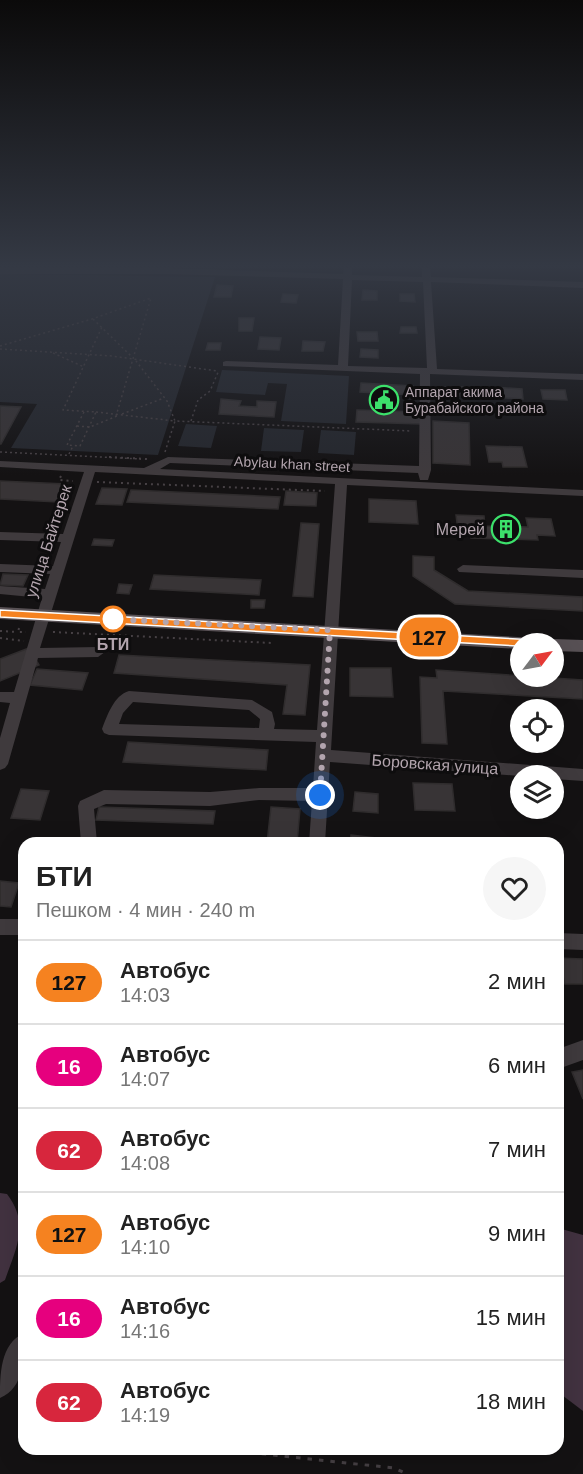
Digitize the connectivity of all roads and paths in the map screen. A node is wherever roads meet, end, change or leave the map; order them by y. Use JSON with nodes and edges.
{"nodes":[{"id":1,"x":36,"y":337,"type":"edge"},
{"id":2,"x":98,"y":337,"type":"edge"},
{"id":3,"x":112,"y":337,"type":"edge"},
{"id":4,"x":141,"y":337,"type":"edge"},
{"id":5,"x":345,"y":337,"type":"edge"},
{"id":6,"x":428,"y":337,"type":"edge"},
{"id":7,"x":0,"y":348,"type":"edge"},
{"id":8,"x":51,"y":352,"type":"junction"},
{"id":9,"x":90,"y":354,"type":"junction"},
{"id":10,"x":135,"y":359,"type":"junction"},
{"id":11,"x":85,"y":367,"type":"junction"},
{"id":12,"x":222,"y":367,"type":"junction"},
{"id":13,"x":343,"y":367,"type":"junction"},
{"id":14,"x":429,"y":370,"type":"junction"},
{"id":15,"x":583,"y":377,"type":"edge"},
{"id":16,"x":164,"y":398,"type":"junction"},
{"id":17,"x":84,"y":412,"type":"junction"},
{"id":18,"x":96,"y":412,"type":"junction"},
{"id":19,"x":118,"y":415,"type":"junction"},
{"id":20,"x":175,"y":421,"type":"junction"},
{"id":21,"x":191,"y":421,"type":"junction"},
{"id":22,"x":77,"y":426,"type":"junction"},
{"id":23,"x":90,"y":427,"type":"junction"},
{"id":24,"x":427,"y":432,"type":"junction"},
{"id":25,"x":0,"y":452,"type":"edge"},
{"id":26,"x":151,"y":459,"type":"dead end"},
{"id":27,"x":163,"y":459,"type":"dead end"},
{"id":28,"x":0,"y":464,"type":"edge"},
{"id":29,"x":91,"y":468,"type":"junction"},
{"id":30,"x":425,"y":470,"type":"junction"},
{"id":31,"x":146,"y":471,"type":"junction"},
{"id":32,"x":59,"y":480,"type":"dead end"},
{"id":33,"x":327,"y":481,"type":"junction"},
{"id":34,"x":86,"y":482,"type":"junction"},
{"id":35,"x":341,"y":482,"type":"junction"},
{"id":36,"x":424,"y":485,"type":"junction"},
{"id":37,"x":583,"y":493,"type":"edge"},
{"id":38,"x":0,"y":536,"type":"edge"},
{"id":39,"x":68,"y":538,"type":"junction"},
{"id":40,"x":0,"y":568,"type":"edge"},
{"id":41,"x":463,"y":569,"type":"dead end"},
{"id":42,"x":58,"y":570,"type":"junction"},
{"id":43,"x":583,"y":574,"type":"edge"},
{"id":44,"x":0,"y":590,"type":"edge"},
{"id":45,"x":50,"y":594,"type":"junction"},
{"id":46,"x":0,"y":613,"type":"edge"},
{"id":47,"x":43,"y":615,"type":"junction"},
{"id":48,"x":330,"y":630,"type":"junction"},
{"id":49,"x":0,"y":631,"type":"edge"},
{"id":50,"x":18,"y":632,"type":"dead end"},
{"id":51,"x":0,"y":638,"type":"edge"},
{"id":52,"x":510,"y":642,"type":"edge"},
{"id":53,"x":564,"y":645,"type":"edge"},
{"id":54,"x":583,"y":646,"type":"edge"},
{"id":55,"x":31,"y":649,"type":"junction"},
{"id":56,"x":98,"y":652,"type":"dead end"},
{"id":57,"x":0,"y":697,"type":"edge"},
{"id":58,"x":19,"y":698,"type":"junction"},
{"id":59,"x":264,"y":734,"type":"junction"},
{"id":60,"x":324,"y":736,"type":"junction"},
{"id":61,"x":322,"y":755,"type":"junction"},
{"id":62,"x":1,"y":759,"type":"edge"},
{"id":63,"x":583,"y":775,"type":"edge"},
{"id":64,"x":320,"y":795,"type":"junction"},
{"id":65,"x":89,"y":837,"type":"edge"},
{"id":66,"x":317,"y":837,"type":"edge"},
{"id":67,"x":0,"y":927,"type":"edge"},
{"id":68,"x":18,"y":927,"type":"edge"},
{"id":69,"x":564,"y":941,"type":"edge"},
{"id":70,"x":583,"y":942,"type":"edge"},
{"id":71,"x":583,"y":1050,"type":"edge"},
{"id":72,"x":564,"y":1057,"type":"edge"},
{"id":73,"x":18,"y":1355,"type":"edge"},
{"id":74,"x":0,"y":1386,"type":"edge"},
{"id":75,"x":272,"y":1455,"type":"edge"},
{"id":76,"x":407,"y":1474,"type":"edge"}],
"edges":[{"from":1,"to":7,"type":"path"},
{"from":2,"to":9,"type":"path"},
{"from":3,"to":10,"type":"path"},
{"from":4,"to":10,"type":"path"},
{"from":5,"to":13,"type":"street"},
{"from":6,"to":14,"type":"street"},
{"from":7,"to":8,"type":"path"},
{"from":8,"to":9,"type":"path"},
{"from":8,"to":11,"type":"path"},
{"from":9,"to":10,"type":"path"},
{"from":9,"to":11,"type":"path"},
{"from":10,"to":12,"type":"path"},
{"from":10,"to":16,"type":"path"},
{"from":10,"to":19,"type":"path"},
{"from":11,"to":17,"type":"path"},
{"from":12,"to":13,"type":"street"},
{"from":12,"to":21,"type":"path"},
{"from":13,"to":14,"type":"street"},
{"from":14,"to":15,"type":"street"},
{"from":14,"to":24,"type":"street"},
{"from":16,"to":19,"type":"path"},
{"from":16,"to":20,"type":"path"},
{"from":17,"to":18,"type":"path"},
{"from":17,"to":22,"type":"path"},
{"from":18,"to":19,"type":"path"},
{"from":18,"to":23,"type":"path"},
{"from":19,"to":20,"type":"path"},
{"from":19,"to":23,"type":"path"},
{"from":20,"to":21,"type":"path"},
{"from":20,"to":27,"type":"path"},
{"from":21,"to":24,"type":"path"},
{"from":22,"to":23,"type":"path"},
{"from":22,"to":23,"type":"path"},
{"from":24,"to":30,"type":"street"},
{"from":25,"to":26,"type":"path"},
{"from":28,"to":29,"type":"street","name":"Abylau khan street"},
{"from":29,"to":31,"type":"street","name":"Abylau khan street"},
{"from":29,"to":34,"type":"street","name":"улица Байтерек"},
{"from":30,"to":31,"type":"street"},
{"from":30,"to":36,"type":"street"},
{"from":31,"to":33,"type":"street","name":"Abylau khan street"},
{"from":32,"to":34,"type":"path"},
{"from":33,"to":34,"type":"path"},
{"from":33,"to":35,"type":"street","name":"Abylau khan street"},
{"from":34,"to":39,"type":"street","name":"улица Байтерек"},
{"from":35,"to":36,"type":"street","name":"Abylau khan street"},
{"from":35,"to":48,"type":"street"},
{"from":36,"to":37,"type":"street","name":"Abylau khan street"},
{"from":38,"to":39,"type":"street"},
{"from":39,"to":42,"type":"street","name":"улица Байтерек"},
{"from":40,"to":42,"type":"street"},
{"from":41,"to":43,"type":"street"},
{"from":42,"to":45,"type":"street","name":"улица Байтерек"},
{"from":44,"to":45,"type":"street"},
{"from":45,"to":47,"type":"street","name":"улица Байтерек"},
{"from":46,"to":47,"type":"main road"},
{"from":47,"to":48,"type":"main road"},
{"from":47,"to":55,"type":"street","name":"улица Байтерек"},
{"from":48,"to":52,"type":"main road"},
{"from":48,"to":60,"type":"street"},
{"from":49,"to":50,"type":"path"},
{"from":51,"to":55,"type":"path"},
{"from":53,"to":54,"type":"main road"},
{"from":55,"to":56,"type":"street"},
{"from":55,"to":58,"type":"street","name":"улица Байтерек"},
{"from":57,"to":58,"type":"street"},
{"from":58,"to":62,"type":"street","name":"улица Байтерек"},
{"from":59,"to":59,"type":"street"},
{"from":59,"to":60,"type":"street"},
{"from":60,"to":61,"type":"street"},
{"from":61,"to":63,"type":"street","name":"Боровская улица"},
{"from":61,"to":64,"type":"street"},
{"from":64,"to":65,"type":"street"},
{"from":64,"to":66,"type":"street"},
{"from":67,"to":68,"type":"street"},
{"from":69,"to":70,"type":"street"},
{"from":71,"to":72,"type":"street"},
{"from":73,"to":74,"type":"street"},
{"from":75,"to":76,"type":"path"}]}
